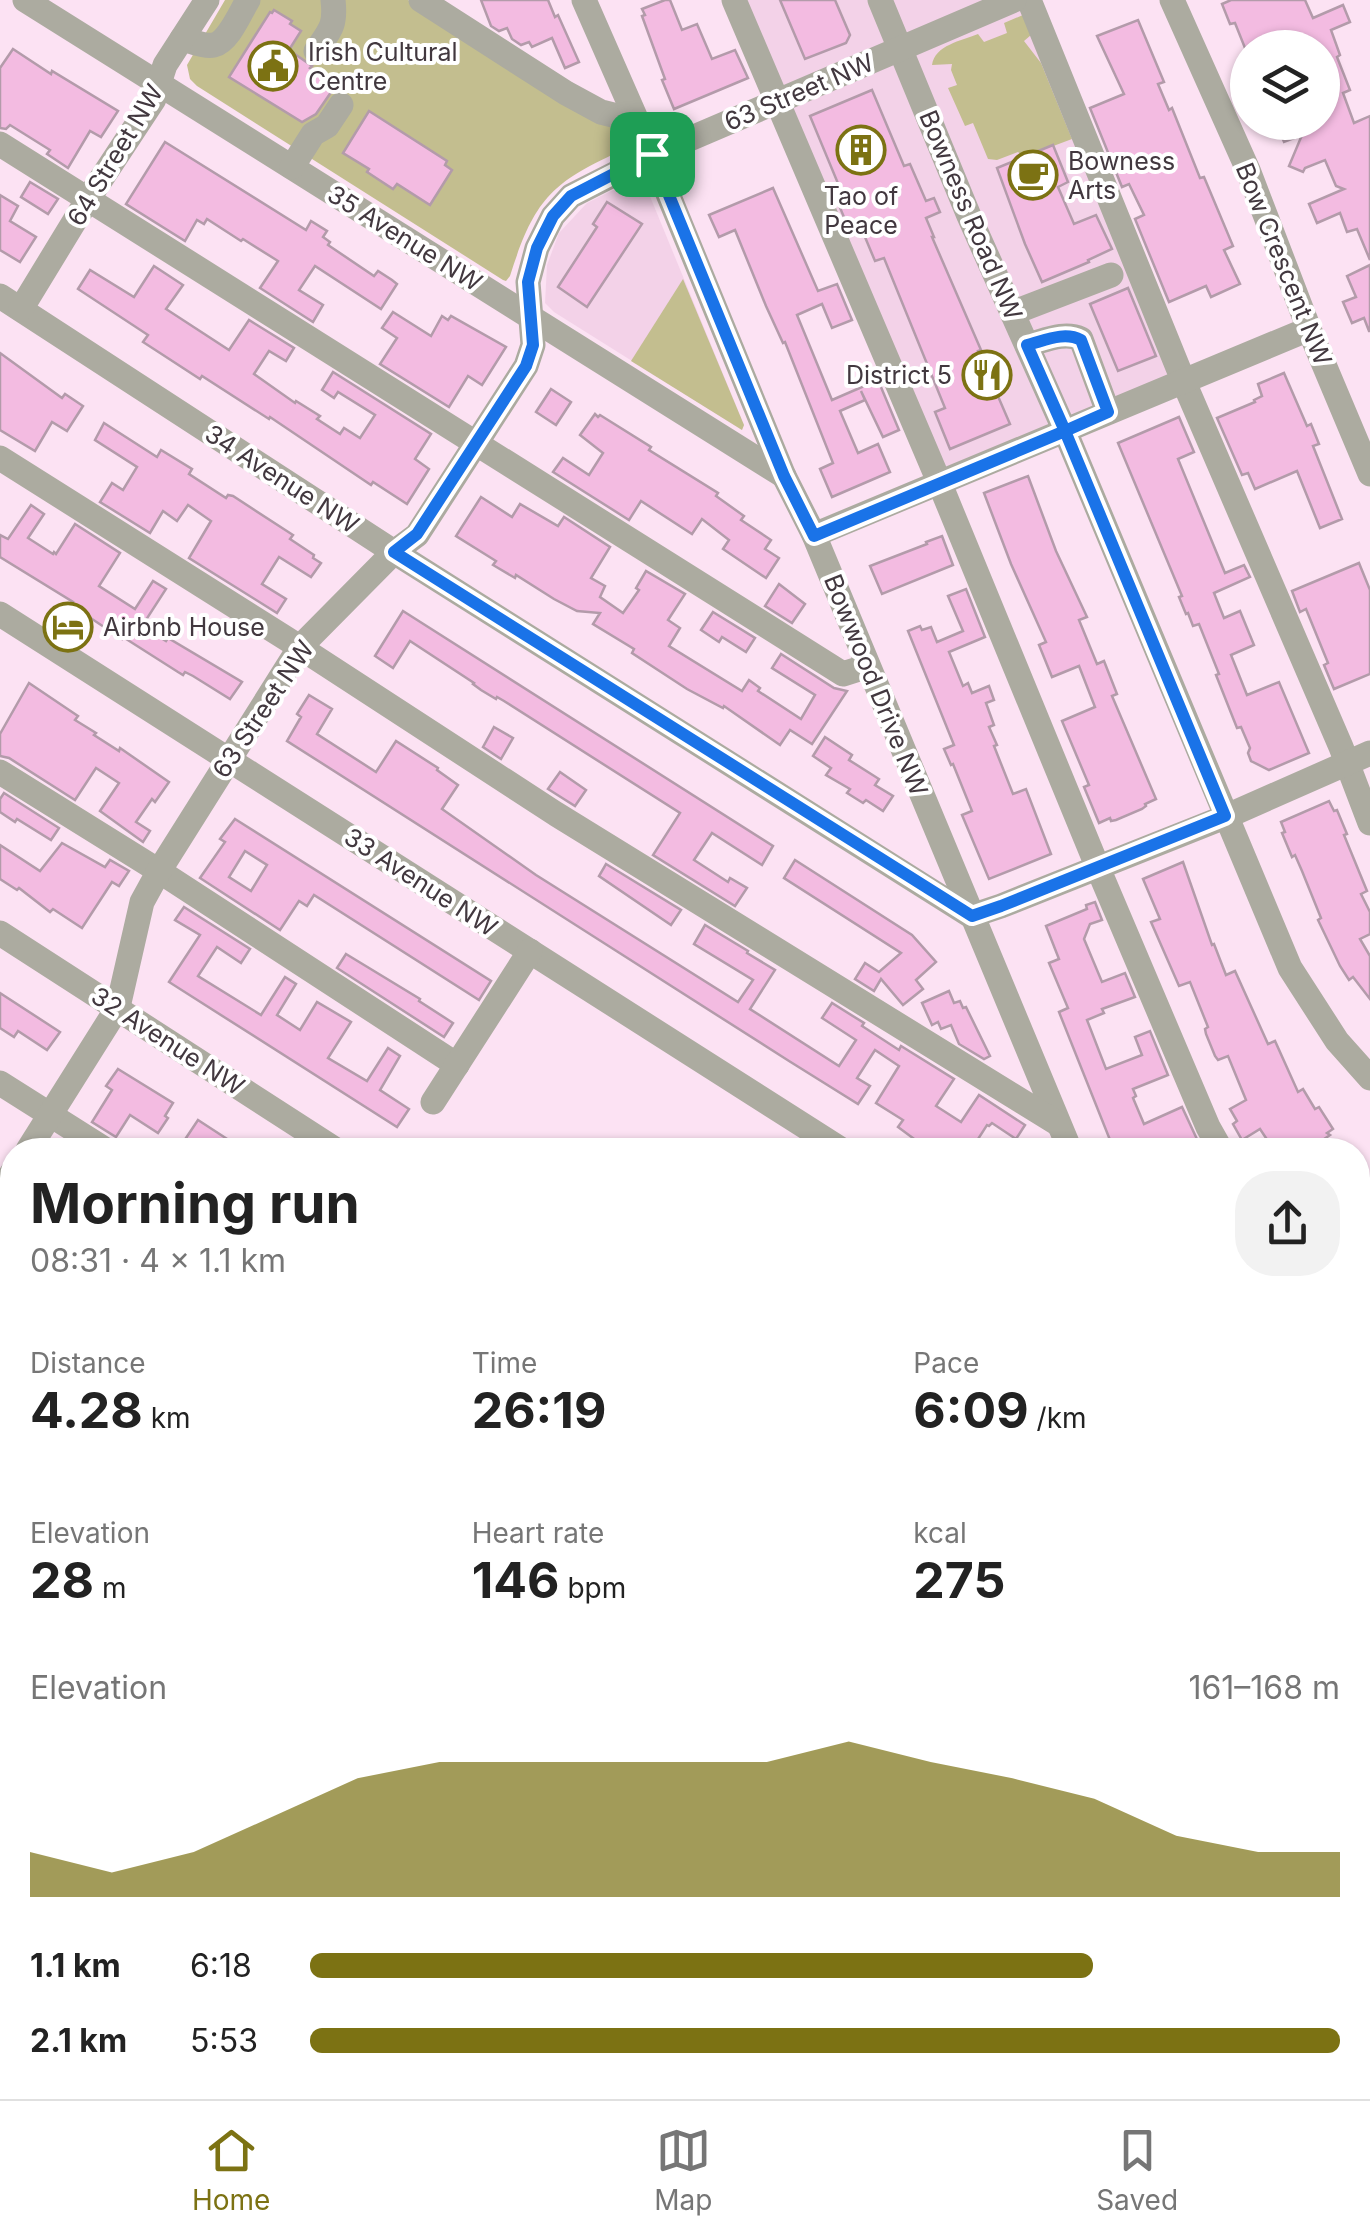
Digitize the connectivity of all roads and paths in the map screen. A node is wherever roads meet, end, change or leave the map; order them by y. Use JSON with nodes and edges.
{"nodes":[{"id":1,"x":25,"y":0,"type":"edge"},
{"id":2,"x":207,"y":0,"type":"edge"},
{"id":3,"x":248,"y":0,"type":"edge"},
{"id":4,"x":332,"y":0,"type":"edge"},
{"id":5,"x":420,"y":0,"type":"edge"},
{"id":6,"x":584,"y":0,"type":"edge"},
{"id":7,"x":734,"y":0,"type":"edge"},
{"id":8,"x":880,"y":0,"type":"edge"},
{"id":9,"x":1014,"y":0,"type":"edge"},
{"id":10,"x":1030,"y":0,"type":"edge"},
{"id":11,"x":1172,"y":0,"type":"edge"},
{"id":12,"x":182,"y":39,"type":"junction"},
{"id":13,"x":901,"y":48,"type":"junction"},
{"id":14,"x":316,"y":51,"type":"dead end"},
{"id":15,"x":160,"y":84,"type":"junction"},
{"id":16,"x":776,"y":102,"type":"junction"},
{"id":17,"x":341,"y":105,"type":"dead end"},
{"id":18,"x":633,"y":114,"type":"junction"},
{"id":19,"x":0,"y":144,"type":"edge"},
{"id":20,"x":652,"y":154,"type":"junction"},
{"id":21,"x":292,"y":166,"type":"junction"},
{"id":22,"x":88,"y":198,"type":"junction"},
{"id":23,"x":1110,"y":274,"type":"dead end"},
{"id":24,"x":11,"y":303,"type":"edge"},
{"id":25,"x":1012,"y":313,"type":"junction"},
{"id":26,"x":531,"y":318,"type":"junction"},
{"id":27,"x":1309,"y":329,"type":"junction"},
{"id":28,"x":1027,"y":345,"type":"junction"},
{"id":29,"x":1183,"y":380,"type":"junction"},
{"id":30,"x":1108,"y":412,"type":"junction"},
{"id":31,"x":1065,"y":431,"type":"junction"},
{"id":32,"x":476,"y":445,"type":"junction"},
{"id":33,"x":0,"y":458,"type":"edge"},
{"id":34,"x":1370,"y":474,"type":"edge"},
{"id":35,"x":784,"y":476,"type":"junction"},
{"id":36,"x":940,"y":484,"type":"junction"},
{"id":37,"x":814,"y":536,"type":"junction"},
{"id":38,"x":394,"y":552,"type":"junction"},
{"id":39,"x":0,"y":614,"type":"edge"},
{"id":40,"x":300,"y":647,"type":"junction"},
{"id":41,"x":868,"y":666,"type":"junction"},
{"id":42,"x":1359,"y":758,"type":"edge"},
{"id":43,"x":230,"y":759,"type":"junction"},
{"id":44,"x":0,"y":772,"type":"edge"},
{"id":45,"x":1225,"y":816,"type":"junction"},
{"id":46,"x":1370,"y":823,"type":"edge"},
{"id":47,"x":1098,"y":868,"type":"junction"},
{"id":48,"x":159,"y":871,"type":"junction"},
{"id":49,"x":972,"y":916,"type":"junction"},
{"id":50,"x":0,"y":934,"type":"edge"},
{"id":51,"x":530,"y":952,"type":"junction"},
{"id":52,"x":118,"y":1007,"type":"junction"},
{"id":53,"x":458,"y":1064,"type":"junction"},
{"id":54,"x":1370,"y":1078,"type":"edge"},
{"id":55,"x":0,"y":1083,"type":"edge"},
{"id":56,"x":433,"y":1102,"type":"dead end"},
{"id":57,"x":51,"y":1115,"type":"junction"},
{"id":58,"x":1057,"y":1122,"type":"junction"},
{"id":59,"x":36,"y":1138,"type":"edge"},
{"id":60,"x":87,"y":1138,"type":"edge"},
{"id":61,"x":318,"y":1138,"type":"edge"},
{"id":62,"x":823,"y":1138,"type":"edge"},
{"id":63,"x":1064,"y":1138,"type":"edge"},
{"id":64,"x":1215,"y":1138,"type":"edge"}],
"edges":[{"from":1,"to":15,"type":"street","name":"35 Avenue NW"},
{"from":2,"to":12,"type":"street","name":"64 Street NW"},
{"from":3,"to":12,"type":"street"},
{"from":4,"to":14,"type":"street"},
{"from":5,"to":18,"type":"street"},
{"from":6,"to":18,"type":"street","name":"Bowwood Drive NW"},
{"from":7,"to":16,"type":"street"},
{"from":8,"to":13,"type":"street","name":"Bowness Road NW"},
{"from":9,"to":13,"type":"street","name":"63 Street NW"},
{"from":10,"to":29,"type":"street"},
{"from":11,"to":27,"type":"street","name":"Bow Crescent NW"},
{"from":12,"to":15,"type":"street","name":"64 Street NW"},
{"from":13,"to":16,"type":"street","name":"63 Street NW"},
{"from":13,"to":25,"type":"street","name":"Bowness Road NW"},
{"from":15,"to":21,"type":"street","name":"35 Avenue NW"},
{"from":15,"to":22,"type":"street","name":"64 Street NW"},
{"from":16,"to":20,"type":"street","name":"63 Street NW"},
{"from":16,"to":36,"type":"street"},
{"from":17,"to":21,"type":"street"},
{"from":18,"to":20,"type":"street","name":"Bowwood Drive NW"},
{"from":19,"to":22,"type":"street"},
{"from":20,"to":26,"type":"street","name":"63 Street NW"},
{"from":20,"to":35,"type":"street","name":"Bowwood Drive NW"},
{"from":21,"to":26,"type":"street","name":"35 Avenue NW"},
{"from":22,"to":24,"type":"street","name":"64 Street NW"},
{"from":22,"to":32,"type":"street"},
{"from":23,"to":25,"type":"street"},
{"from":24,"to":38,"type":"street","name":"34 Avenue NW"},
{"from":25,"to":28,"type":"street","name":"Bowness Road NW"},
{"from":26,"to":32,"type":"street","name":"63 Street NW"},
{"from":26,"to":35,"type":"street","name":"35 Avenue NW"},
{"from":27,"to":29,"type":"street"},
{"from":27,"to":34,"type":"street","name":"Bow Crescent NW"},
{"from":28,"to":30,"type":"street"},
{"from":28,"to":31,"type":"street","name":"Bowness Road NW"},
{"from":29,"to":30,"type":"street"},
{"from":29,"to":42,"type":"street"},
{"from":30,"to":31,"type":"street"},
{"from":31,"to":36,"type":"street"},
{"from":31,"to":45,"type":"street","name":"Bowness Road NW"},
{"from":32,"to":38,"type":"street","name":"63 Street NW"},
{"from":32,"to":41,"type":"street"},
{"from":33,"to":40,"type":"street"},
{"from":35,"to":37,"type":"street","name":"Bowwood Drive NW"},
{"from":36,"to":37,"type":"street"},
{"from":36,"to":47,"type":"street"},
{"from":37,"to":41,"type":"street","name":"Bowwood Drive NW"},
{"from":38,"to":40,"type":"street","name":"63 Street NW"},
{"from":38,"to":49,"type":"street","name":"34 Avenue NW"},
{"from":39,"to":43,"type":"street","name":"33 Avenue NW"},
{"from":40,"to":43,"type":"street","name":"63 Street NW"},
{"from":40,"to":58,"type":"street"},
{"from":41,"to":49,"type":"street","name":"Bowwood Drive NW"},
{"from":42,"to":45,"type":"street"},
{"from":42,"to":46,"type":"street"},
{"from":43,"to":48,"type":"street","name":"63 Street NW"},
{"from":43,"to":51,"type":"street","name":"33 Avenue NW"},
{"from":44,"to":48,"type":"street"},
{"from":45,"to":47,"type":"street"},
{"from":45,"to":54,"type":"street","name":"Bowness Road NW"},
{"from":47,"to":49,"type":"street"},
{"from":47,"to":64,"type":"street"},
{"from":48,"to":52,"type":"street","name":"63 Street NW"},
{"from":48,"to":53,"type":"street"},
{"from":49,"to":58,"type":"street","name":"Bowwood Drive NW"},
{"from":50,"to":52,"type":"street","name":"32 Avenue NW"},
{"from":51,"to":53,"type":"street"},
{"from":51,"to":62,"type":"street","name":"33 Avenue NW"},
{"from":52,"to":57,"type":"street","name":"63 Street NW"},
{"from":52,"to":61,"type":"street","name":"32 Avenue NW"},
{"from":53,"to":56,"type":"street"},
{"from":55,"to":57,"type":"street"},
{"from":57,"to":59,"type":"street","name":"63 Street NW"},
{"from":57,"to":60,"type":"street"},
{"from":58,"to":63,"type":"street","name":"Bowwood Drive NW"}]}
